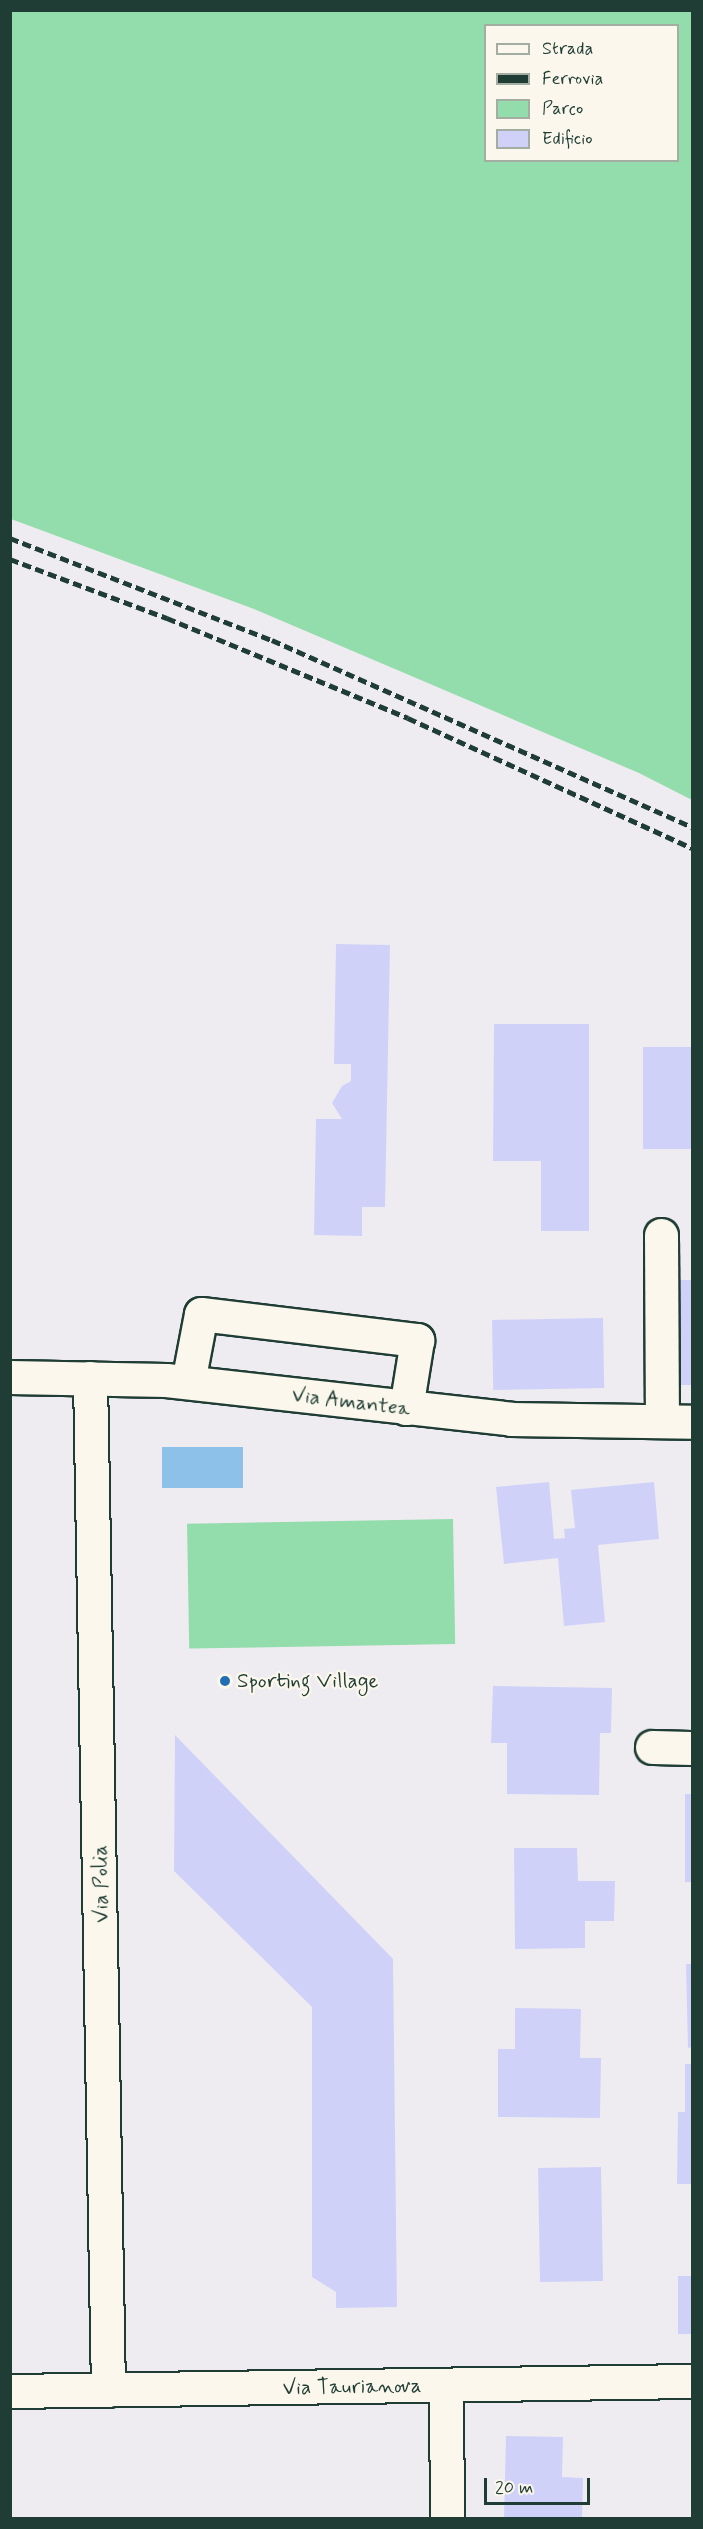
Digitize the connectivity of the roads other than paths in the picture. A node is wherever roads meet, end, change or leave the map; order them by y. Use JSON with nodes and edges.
{"nodes":[{"id":1,"x":661,"y":1235,"type":"dead end"},
{"id":2,"x":10,"y":1377,"type":"edge"},
{"id":3,"x":90,"y":1377,"type":"junction"},
{"id":4,"x":188,"y":1383,"type":"junction"},
{"id":5,"x":406,"y":1408,"type":"junction"},
{"id":6,"x":677,"y":1422,"type":"edge"},
{"id":7,"x":652,"y":1747,"type":"dead end"},
{"id":8,"x":693,"y":1748,"type":"edge"},
{"id":9,"x":693,"y":2381,"type":"edge"},
{"id":10,"x":446,"y":2386,"type":"junction"},
{"id":11,"x":108,"y":2390,"type":"junction"},
{"id":12,"x":10,"y":2391,"type":"edge"},
{"id":13,"x":447,"y":2518,"type":"edge"}],
"edges":[{"from":1,"to":6,"type":"street"},
{"from":2,"to":3,"type":"street","name":"Via Amantea"},
{"from":3,"to":4,"type":"street","name":"Via Amantea"},
{"from":3,"to":11,"type":"street","name":"Via Polia"},
{"from":4,"to":5,"type":"street","name":"Via Amantea"},
{"from":4,"to":5,"type":"street"},
{"from":5,"to":6,"type":"street","name":"Via Amantea"},
{"from":7,"to":8,"type":"street"},
{"from":9,"to":10,"type":"street","name":"Via Taurianova"},
{"from":10,"to":11,"type":"street","name":"Via Taurianova"},
{"from":10,"to":13,"type":"street"},
{"from":11,"to":12,"type":"street","name":"Via Taurianova"}]}
